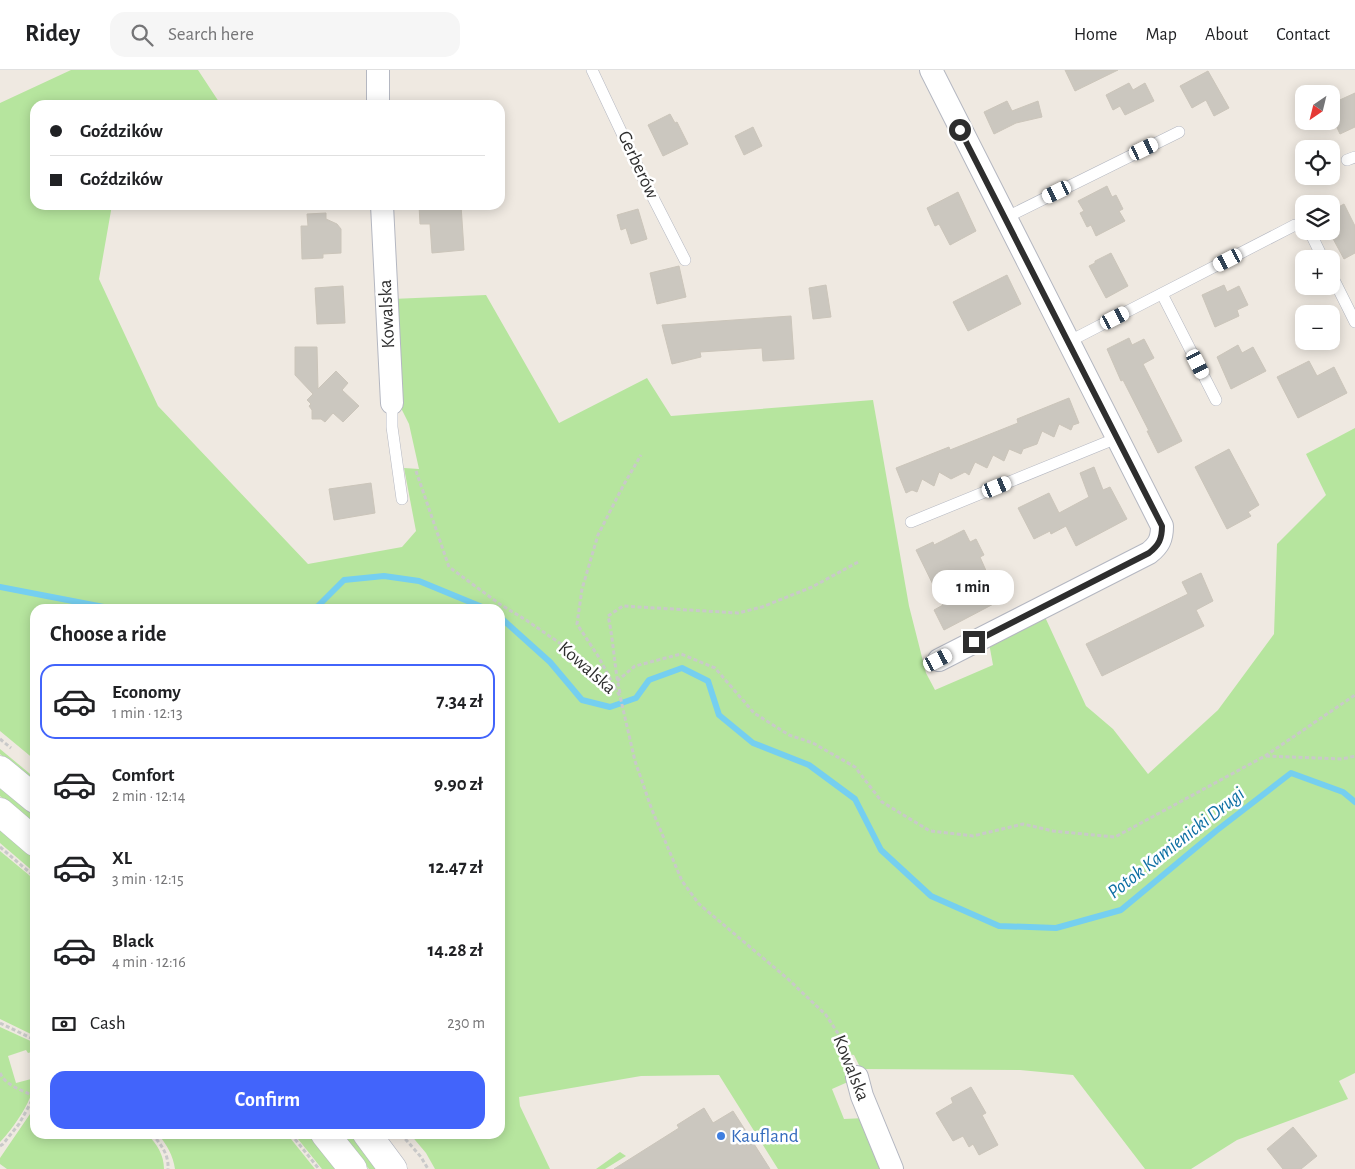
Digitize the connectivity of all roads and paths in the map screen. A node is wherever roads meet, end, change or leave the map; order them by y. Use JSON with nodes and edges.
{"nodes":[{"id":1,"x":378,"y":70,"type":"edge"},
{"id":2,"x":592,"y":70,"type":"edge"},
{"id":3,"x":930,"y":70,"type":"edge"},
{"id":4,"x":378,"y":100,"type":"edge"},
{"id":5,"x":1179,"y":132,"type":"dead end"},
{"id":6,"x":382,"y":210,"type":"edge"},
{"id":7,"x":1005,"y":218,"type":"junction"},
{"id":8,"x":1295,"y":225,"type":"edge"},
{"id":9,"x":685,"y":260,"type":"dead end"},
{"id":10,"x":1340,"y":292,"type":"edge"},
{"id":11,"x":1162,"y":294,"type":"junction"},
{"id":12,"x":1355,"y":322,"type":"edge"},
{"id":13,"x":1068,"y":342,"type":"junction"},
{"id":14,"x":1216,"y":400,"type":"dead end"},
{"id":15,"x":392,"y":403,"type":"joint"},
{"id":16,"x":1117,"y":438,"type":"junction"},
{"id":17,"x":641,"y":455,"type":"dead end"},
{"id":18,"x":415,"y":469,"type":"dead end"},
{"id":19,"x":402,"y":499,"type":"dead end"},
{"id":20,"x":911,"y":522,"type":"dead end"},
{"id":21,"x":860,"y":561,"type":"dead end"},
{"id":22,"x":500,"y":604,"type":"edge"},
{"id":23,"x":505,"y":607,"type":"edge"},
{"id":24,"x":938,"y":660,"type":"dead end"},
{"id":25,"x":617,"y":681,"type":"junction"},
{"id":26,"x":615,"y":688,"type":"junction"},
{"id":27,"x":1355,"y":695,"type":"edge"},
{"id":28,"x":620,"y":696,"type":"junction"},
{"id":29,"x":1265,"y":756,"type":"junction"},
{"id":30,"x":1355,"y":756,"type":"edge"},
{"id":31,"x":0,"y":770,"type":"edge"},
{"id":32,"x":30,"y":795,"type":"edge"},
{"id":33,"x":0,"y":812,"type":"edge"},
{"id":34,"x":30,"y":838,"type":"edge"},
{"id":35,"x":0,"y":847,"type":"edge"},
{"id":36,"x":30,"y":873,"type":"edge"},
{"id":37,"x":0,"y":1023,"type":"edge"},
{"id":38,"x":30,"y":1038,"type":"edge"},
{"id":39,"x":0,"y":1073,"type":"edge"},
{"id":40,"x":857,"y":1077,"type":"joint"},
{"id":41,"x":30,"y":1093,"type":"edge"},
{"id":42,"x":30,"y":1104,"type":"edge"},
{"id":43,"x":157,"y":1139,"type":"edge"},
{"id":44,"x":295,"y":1139,"type":"edge"},
{"id":45,"x":330,"y":1139,"type":"edge"},
{"id":46,"x":371,"y":1139,"type":"edge"},
{"id":47,"x":405,"y":1139,"type":"edge"},
{"id":48,"x":0,"y":1146,"type":"edge"},
{"id":49,"x":168,"y":1169,"type":"edge"},
{"id":50,"x":319,"y":1169,"type":"edge"},
{"id":51,"x":353,"y":1169,"type":"edge"},
{"id":52,"x":393,"y":1169,"type":"edge"},
{"id":53,"x":428,"y":1169,"type":"edge"},
{"id":54,"x":892,"y":1169,"type":"edge"}],
"edges":[{"from":1,"to":4,"type":"street"},
{"from":2,"to":9,"type":"lane","name":"Gerberów"},
{"from":3,"to":7,"type":"street"},
{"from":5,"to":7,"type":"lane"},
{"from":6,"to":15,"type":"street","name":"Kowalska"},
{"from":7,"to":13,"type":"street"},
{"from":8,"to":11,"type":"lane"},
{"from":10,"to":12,"type":"lane"},
{"from":11,"to":13,"type":"lane"},
{"from":11,"to":14,"type":"lane"},
{"from":13,"to":16,"type":"street"},
{"from":15,"to":19,"type":"lane"},
{"from":16,"to":20,"type":"lane"},
{"from":16,"to":24,"type":"street"},
{"from":17,"to":26,"type":"path"},
{"from":18,"to":22,"type":"path","name":"Kowalska"},
{"from":21,"to":25,"type":"path"},
{"from":23,"to":26,"type":"path","name":"Kowalska"},
{"from":25,"to":28,"type":"path"},
{"from":25,"to":29,"type":"path"},
{"from":26,"to":28,"type":"path","name":"Kowalska"},
{"from":27,"to":29,"type":"path"},
{"from":28,"to":40,"type":"path","name":"Kowalska"},
{"from":29,"to":30,"type":"path"},
{"from":31,"to":32,"type":"main road"},
{"from":33,"to":34,"type":"main road"},
{"from":35,"to":36,"type":"path"},
{"from":37,"to":38,"type":"path"},
{"from":39,"to":41,"type":"path"},
{"from":40,"to":54,"type":"street","name":"Kowalska"},
{"from":42,"to":48,"type":"path"},
{"from":43,"to":49,"type":"path"},
{"from":44,"to":50,"type":"path"},
{"from":45,"to":51,"type":"main road"},
{"from":46,"to":52,"type":"main road"},
{"from":47,"to":53,"type":"path"}]}
